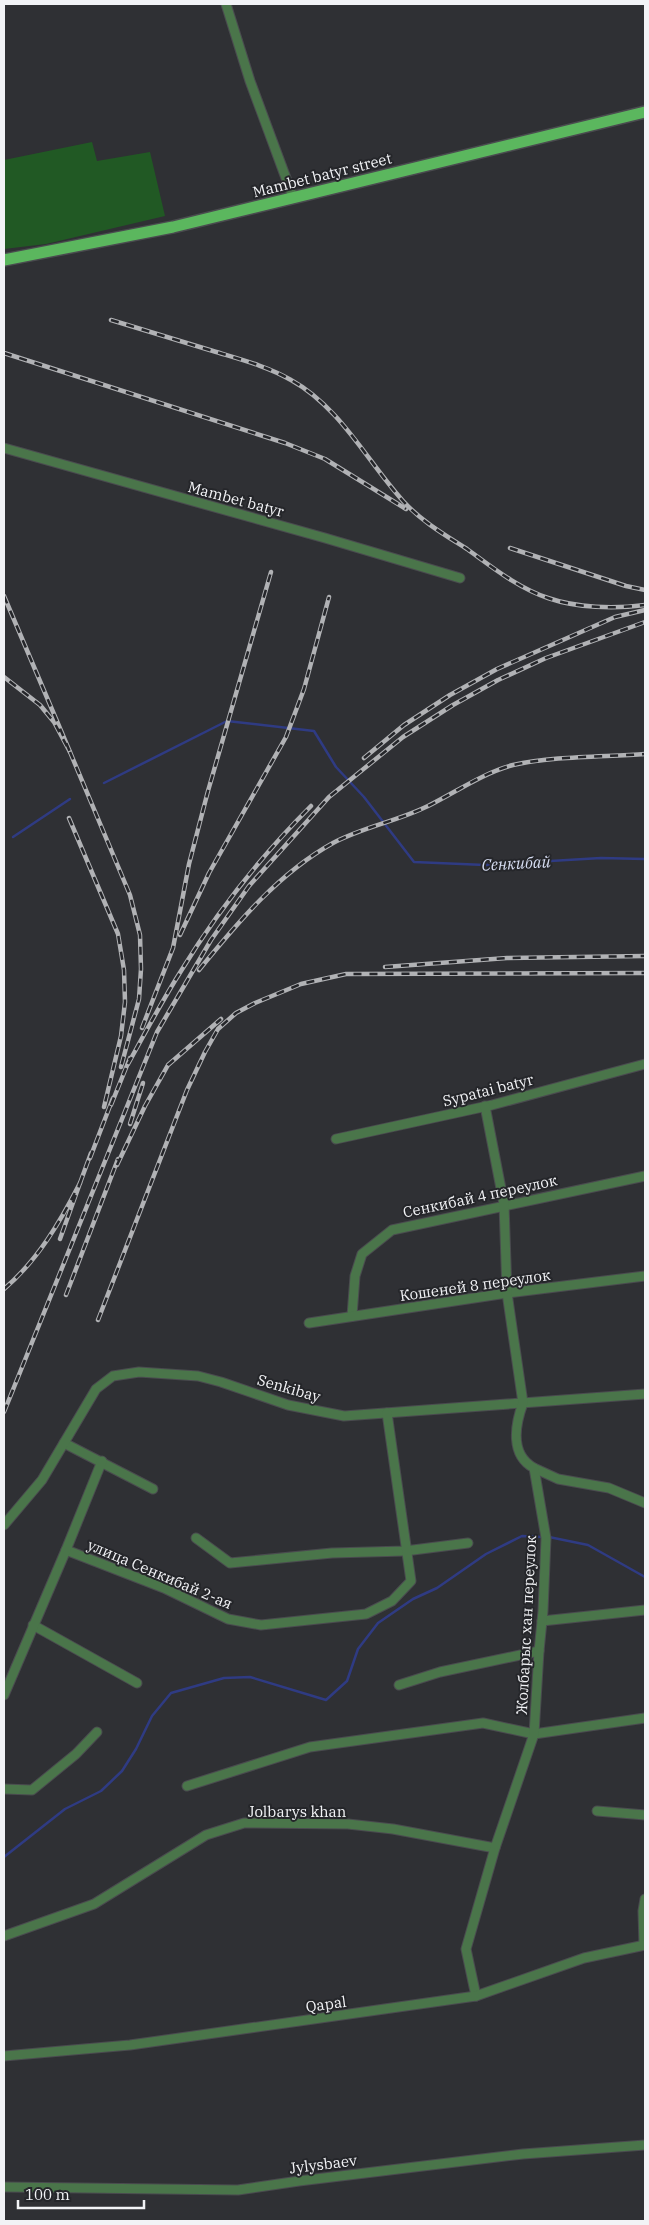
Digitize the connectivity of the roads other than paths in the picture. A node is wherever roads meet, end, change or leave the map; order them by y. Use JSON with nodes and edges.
{"nodes":[{"id":1,"x":226,"y":4,"type":"edge"},
{"id":2,"x":645,"y":112,"type":"edge"},
{"id":3,"x":294,"y":197,"type":"junction"},
{"id":4,"x":4,"y":260,"type":"edge"},
{"id":5,"x":4,"y":448,"type":"edge"},
{"id":6,"x":460,"y":578,"type":"dead end"},
{"id":7,"x":645,"y":1064,"type":"edge"},
{"id":8,"x":485,"y":1106,"type":"junction"},
{"id":9,"x":336,"y":1138,"type":"dead end"},
{"id":10,"x":645,"y":1176,"type":"edge"},
{"id":11,"x":504,"y":1204,"type":"junction"},
{"id":12,"x":645,"y":1276,"type":"edge"},
{"id":13,"x":507,"y":1293,"type":"junction"},
{"id":14,"x":352,"y":1316,"type":"junction"},
{"id":15,"x":308,"y":1323,"type":"dead end"},
{"id":16,"x":645,"y":1394,"type":"edge"},
{"id":17,"x":523,"y":1403,"type":"junction"},
{"id":18,"x":387,"y":1413,"type":"junction"},
{"id":19,"x":64,"y":1443,"type":"junction"},
{"id":20,"x":102,"y":1462,"type":"junction"},
{"id":21,"x":534,"y":1468,"type":"junction"},
{"id":22,"x":153,"y":1489,"type":"dead end"},
{"id":23,"x":645,"y":1503,"type":"edge"},
{"id":24,"x":4,"y":1525,"type":"edge"},
{"id":25,"x":196,"y":1538,"type":"dead end"},
{"id":26,"x":468,"y":1544,"type":"dead end"},
{"id":27,"x":66,"y":1550,"type":"junction"},
{"id":28,"x":405,"y":1551,"type":"junction"},
{"id":29,"x":645,"y":1610,"type":"edge"},
{"id":30,"x":542,"y":1621,"type":"junction"},
{"id":31,"x":33,"y":1625,"type":"junction"},
{"id":32,"x":539,"y":1651,"type":"junction"},
{"id":33,"x":137,"y":1683,"type":"dead end"},
{"id":34,"x":399,"y":1685,"type":"dead end"},
{"id":35,"x":4,"y":1695,"type":"edge"},
{"id":36,"x":645,"y":1718,"type":"edge"},
{"id":37,"x":97,"y":1732,"type":"dead end"},
{"id":38,"x":534,"y":1734,"type":"junction"},
{"id":39,"x":186,"y":1786,"type":"dead end"},
{"id":40,"x":4,"y":1789,"type":"edge"},
{"id":41,"x":597,"y":1811,"type":"dead end"},
{"id":42,"x":645,"y":1815,"type":"edge"},
{"id":43,"x":496,"y":1848,"type":"junction"},
{"id":44,"x":645,"y":1899,"type":"edge"},
{"id":45,"x":4,"y":1936,"type":"edge"},
{"id":46,"x":645,"y":1945,"type":"edge"},
{"id":47,"x":476,"y":1996,"type":"junction"},
{"id":48,"x":4,"y":2056,"type":"edge"},
{"id":49,"x":645,"y":2146,"type":"edge"},
{"id":50,"x":4,"y":2187,"type":"edge"}],
"edges":[{"from":1,"to":3,"type":"street"},
{"from":2,"to":3,"type":"main road","name":"Mambet batyr street"},
{"from":3,"to":4,"type":"main road","name":"Mambet batyr street"},
{"from":5,"to":6,"type":"street","name":"Mambet batyr"},
{"from":7,"to":8,"type":"street","name":"Sypatai batyr"},
{"from":8,"to":9,"type":"street","name":"Sypatai batyr"},
{"from":8,"to":11,"type":"street"},
{"from":10,"to":11,"type":"street","name":"Сенкибай 4 переулок"},
{"from":11,"to":13,"type":"street"},
{"from":11,"to":14,"type":"street","name":"Сенкибай 4 переулок"},
{"from":12,"to":13,"type":"street","name":"Кошеней 8 переулок"},
{"from":13,"to":14,"type":"street","name":"Кошеней 8 переулок"},
{"from":13,"to":17,"type":"street"},
{"from":14,"to":15,"type":"street","name":"Кошеней 8 переулок"},
{"from":16,"to":17,"type":"street","name":"Senkibay"},
{"from":17,"to":18,"type":"street","name":"Senkibay"},
{"from":17,"to":21,"type":"street"},
{"from":18,"to":19,"type":"street","name":"Senkibay"},
{"from":18,"to":28,"type":"street","name":"улица Сенкибай 2-ая"},
{"from":19,"to":20,"type":"street"},
{"from":19,"to":24,"type":"street","name":"Senkibay"},
{"from":20,"to":22,"type":"street"},
{"from":20,"to":27,"type":"street","name":"улица Сенкибай 2-ая"},
{"from":21,"to":23,"type":"street"},
{"from":21,"to":30,"type":"street","name":"Жолбарыс хан переулок"},
{"from":25,"to":28,"type":"street"},
{"from":26,"to":28,"type":"street"},
{"from":27,"to":28,"type":"street","name":"улица Сенкибай 2-ая"},
{"from":27,"to":31,"type":"street","name":"улица Сенкибай 2-ая"},
{"from":29,"to":30,"type":"street"},
{"from":30,"to":32,"type":"street","name":"Жолбарыс хан переулок"},
{"from":31,"to":33,"type":"street"},
{"from":31,"to":35,"type":"street","name":"улица Сенкибай 2-ая"},
{"from":32,"to":34,"type":"street"},
{"from":32,"to":38,"type":"street","name":"Жолбарыс хан переулок"},
{"from":36,"to":38,"type":"street"},
{"from":37,"to":40,"type":"street"},
{"from":38,"to":39,"type":"street"},
{"from":38,"to":43,"type":"street","name":"Жолбарыс хан переулок"},
{"from":41,"to":42,"type":"street"},
{"from":43,"to":45,"type":"street","name":"Jolbarys khan"},
{"from":43,"to":47,"type":"street","name":"Жолбарыс хан переулок"},
{"from":44,"to":46,"type":"street"},
{"from":46,"to":47,"type":"street","name":"Qapal"},
{"from":47,"to":48,"type":"street","name":"Qapal"},
{"from":49,"to":50,"type":"street","name":"Jylysbaev"}]}
